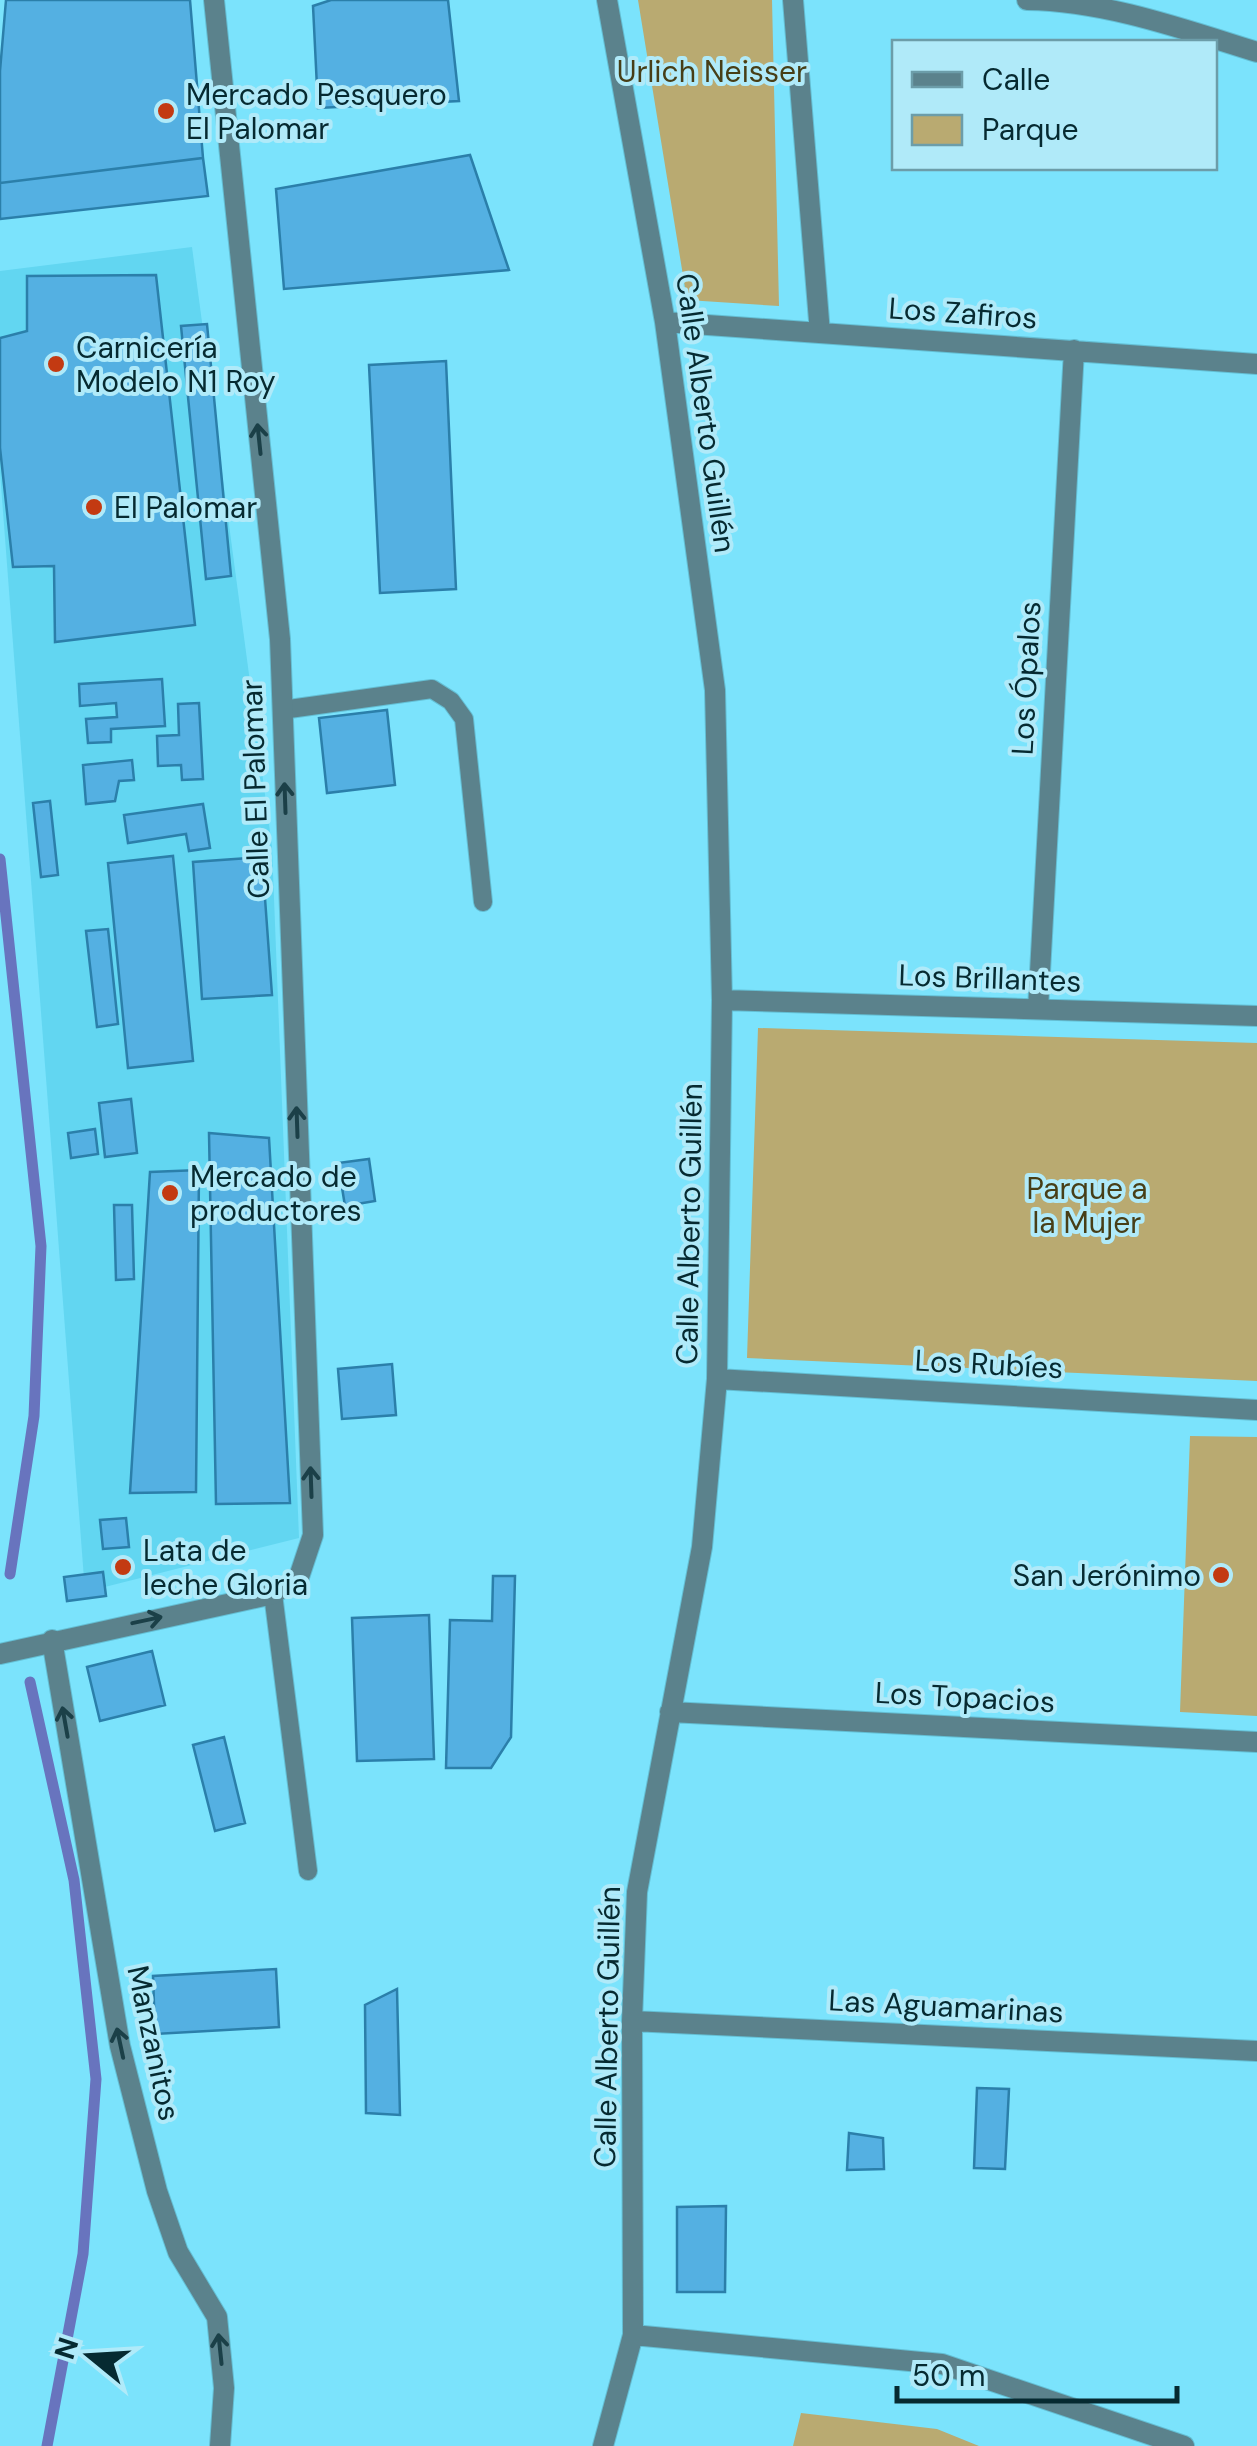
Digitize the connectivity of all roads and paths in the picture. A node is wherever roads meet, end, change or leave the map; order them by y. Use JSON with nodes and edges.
{"nodes":[{"id":1,"x":214,"y":0,"type":"edge"},
{"id":2,"x":607,"y":0,"type":"edge"},
{"id":3,"x":793,"y":0,"type":"edge"},
{"id":4,"x":1026,"y":0,"type":"edge"},
{"id":5,"x":1144,"y":9,"type":"edge"},
{"id":6,"x":1257,"y":52,"type":"edge"},
{"id":7,"x":664,"y":322,"type":"junction"},
{"id":8,"x":820,"y":333,"type":"junction"},
{"id":9,"x":1074,"y":350,"type":"junction"},
{"id":10,"x":1257,"y":364,"type":"edge"},
{"id":11,"x":282,"y":710,"type":"junction"},
{"id":12,"x":483,"y":902,"type":"dead end"},
{"id":13,"x":722,"y":1000,"type":"junction"},
{"id":14,"x":1038,"y":1009,"type":"junction"},
{"id":15,"x":1257,"y":1016,"type":"edge"},
{"id":16,"x":717,"y":1378,"type":"junction"},
{"id":17,"x":1257,"y":1410,"type":"edge"},
{"id":18,"x":273,"y":1594,"type":"junction"},
{"id":19,"x":46,"y":1642,"type":"junction"},
{"id":20,"x":0,"y":1654,"type":"edge"},
{"id":21,"x":670,"y":1712,"type":"junction"},
{"id":22,"x":1257,"y":1742,"type":"edge"},
{"id":23,"x":308,"y":1871,"type":"dead end"},
{"id":24,"x":632,"y":2021,"type":"junction"},
{"id":25,"x":1257,"y":2051,"type":"edge"},
{"id":26,"x":633,"y":2334,"type":"junction"},
{"id":27,"x":220,"y":2446,"type":"edge"},
{"id":28,"x":602,"y":2446,"type":"edge"},
{"id":29,"x":1184,"y":2446,"type":"edge"}],
"edges":[{"from":11,"to":1,"type":"street","name":"Calle El Palomar","one_way":true},
{"from":2,"to":7,"type":"street","name":"Calle Alberto Guillén"},
{"from":3,"to":8,"type":"street"},
{"from":4,"to":5,"type":"street"},
{"from":5,"to":6,"type":"street"},
{"from":7,"to":8,"type":"street","name":"Los Zafiros"},
{"from":7,"to":13,"type":"street","name":"Calle Alberto Guillén"},
{"from":8,"to":9,"type":"street","name":"Los Zafiros"},
{"from":9,"to":10,"type":"street","name":"Los Zafiros"},
{"from":9,"to":14,"type":"street","name":"Los Ópalos"},
{"from":11,"to":12,"type":"lane"},
{"from":18,"to":11,"type":"street","name":"Calle El Palomar","one_way":true},
{"from":13,"to":14,"type":"street","name":"Los Brillantes"},
{"from":13,"to":16,"type":"street","name":"Calle Alberto Guillén"},
{"from":14,"to":15,"type":"street","name":"Los Brillantes"},
{"from":16,"to":17,"type":"street","name":"Los Rubíes"},
{"from":16,"to":21,"type":"street","name":"Calle Alberto Guillén"},
{"from":19,"to":18,"type":"street","one_way":true},
{"from":18,"to":23,"type":"lane"},
{"from":19,"to":20,"type":"street"},
{"from":27,"to":19,"type":"street","name":"Manzanitos","one_way":true},
{"from":21,"to":22,"type":"street","name":"Los Topacios"},
{"from":21,"to":24,"type":"street","name":"Calle Alberto Guillén"},
{"from":24,"to":25,"type":"street","name":"Las Aguamarinas"},
{"from":24,"to":26,"type":"street","name":"Calle Alberto Guillén"},
{"from":26,"to":28,"type":"street","name":"Calle Alberto Guillén"},
{"from":26,"to":29,"type":"street"}]}
